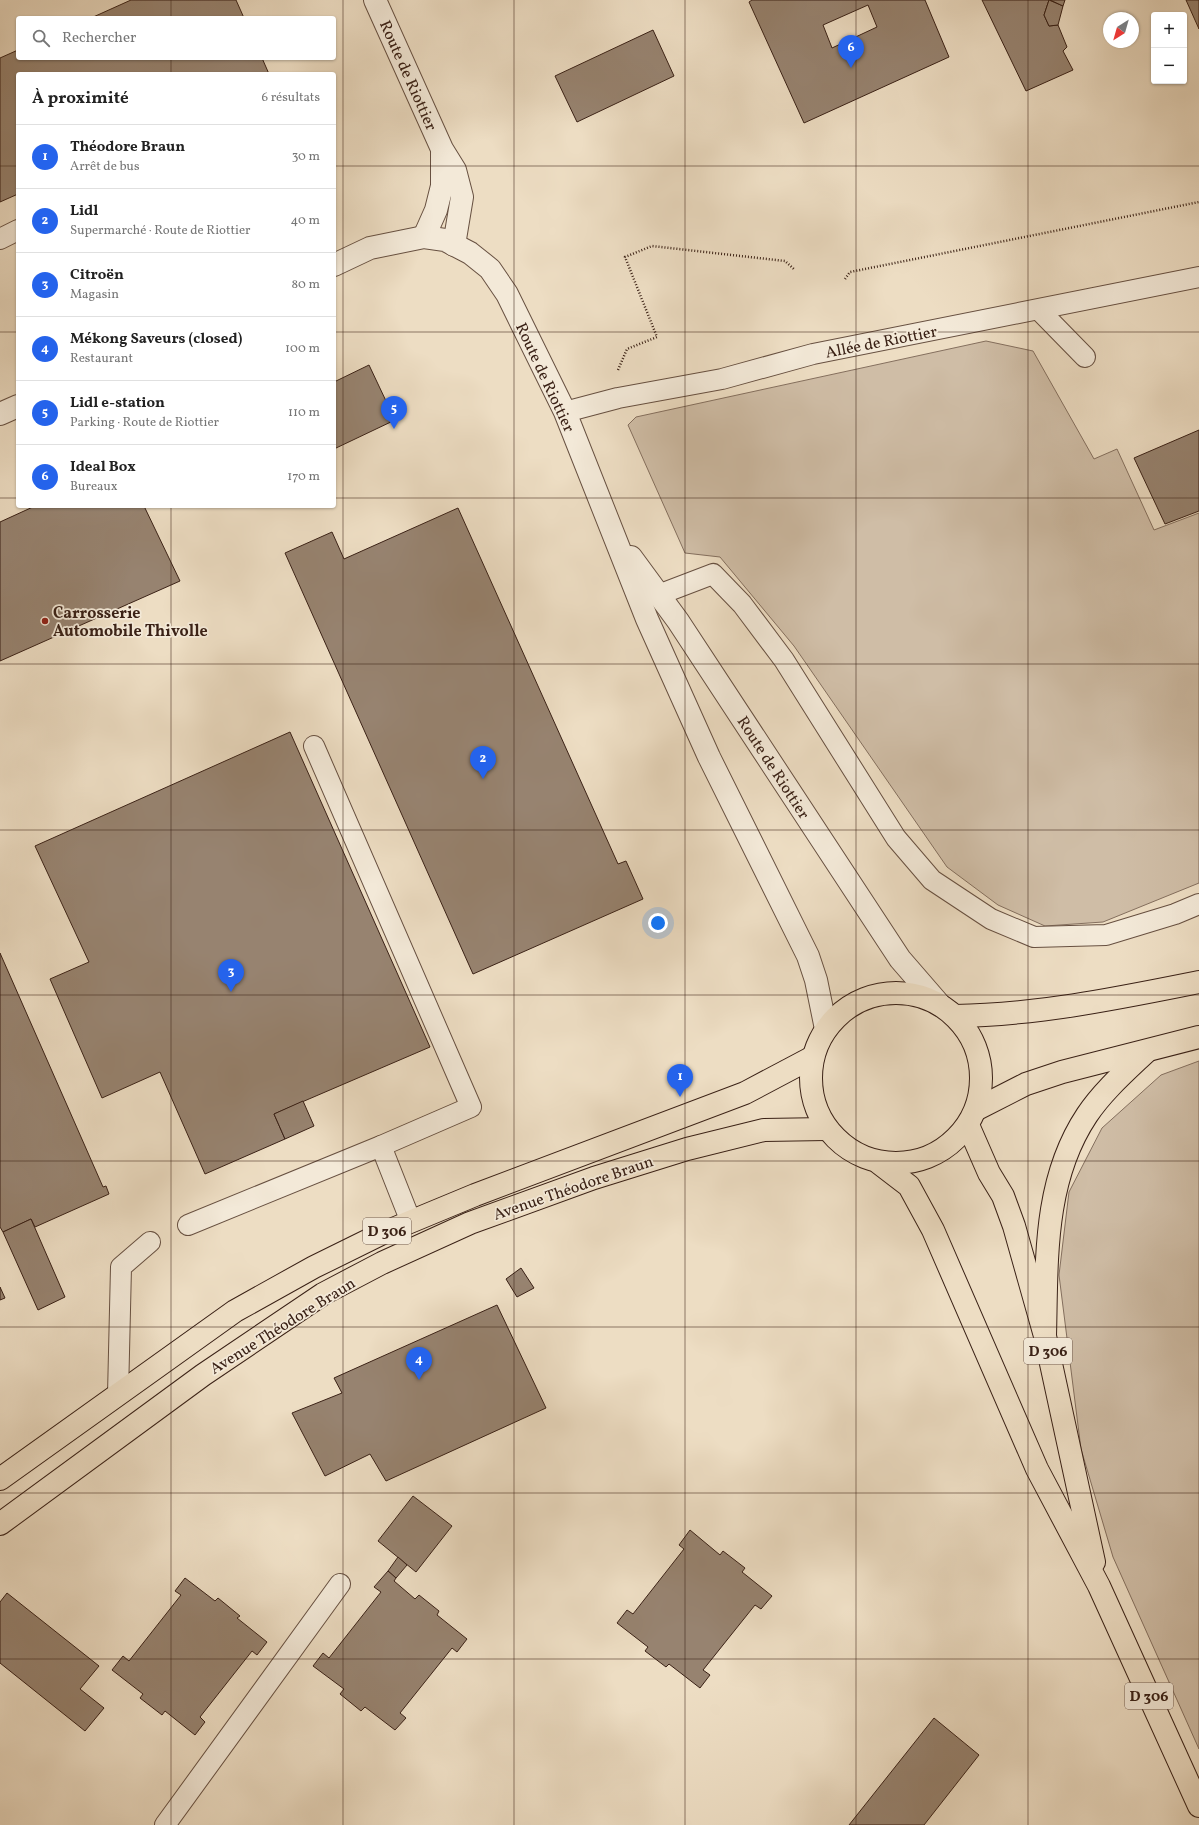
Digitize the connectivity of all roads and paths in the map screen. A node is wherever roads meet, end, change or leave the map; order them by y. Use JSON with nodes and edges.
{"nodes":[{"id":1,"x":375,"y":0,"type":"edge"},
{"id":2,"x":442,"y":149,"type":"junction"},
{"id":3,"x":1199,"y":202,"type":"edge"},
{"id":4,"x":16,"y":231,"type":"edge"},
{"id":5,"x":424,"y":237,"type":"junction"},
{"id":6,"x":0,"y":239,"type":"edge"},
{"id":7,"x":454,"y":245,"type":"junction"},
{"id":8,"x":336,"y":264,"type":"edge"},
{"id":9,"x":795,"y":270,"type":"dead end"},
{"id":10,"x":1199,"y":277,"type":"edge"},
{"id":11,"x":845,"y":279,"type":"dead end"},
{"id":12,"x":1039,"y":310,"type":"junction"},
{"id":13,"x":1085,"y":357,"type":"dead end"},
{"id":14,"x":618,"y":398,"type":"junction"},
{"id":15,"x":16,"y":407,"type":"edge"},
{"id":16,"x":565,"y":412,"type":"junction"},
{"id":17,"x":0,"y":414,"type":"edge"},
{"id":18,"x":611,"y":529,"type":"junction"},
{"id":19,"x":658,"y":595,"type":"junction"},
{"id":20,"x":314,"y":746,"type":"dead end"},
{"id":21,"x":1199,"y":904,"type":"edge"},
{"id":22,"x":1199,"y":982,"type":"edge"},
{"id":23,"x":947,"y":1010,"type":"junction"},
{"id":24,"x":826,"y":1029,"type":"junction"},
{"id":25,"x":1199,"y":1037,"type":"edge"},
{"id":26,"x":1147,"y":1051,"type":"junction"},
{"id":27,"x":813,"y":1057,"type":"junction"},
{"id":28,"x":973,"y":1117,"type":"junction"},
{"id":29,"x":826,"y":1128,"type":"junction"},
{"id":30,"x":381,"y":1146,"type":"junction"},
{"id":31,"x":879,"y":1163,"type":"junction"},
{"id":32,"x":411,"y":1222,"type":"junction"},
{"id":33,"x":188,"y":1225,"type":"dead end"},
{"id":34,"x":150,"y":1242,"type":"dead end"},
{"id":35,"x":1045,"y":1336,"type":"junction"},
{"id":36,"x":118,"y":1395,"type":"junction"},
{"id":37,"x":0,"y":1479,"type":"edge"},
{"id":38,"x":0,"y":1524,"type":"edge"},
{"id":39,"x":340,"y":1584,"type":"dead end"},
{"id":40,"x":1099,"y":1586,"type":"junction"},
{"id":41,"x":1199,"y":1806,"type":"edge"},
{"id":42,"x":165,"y":1825,"type":"edge"}],
"edges":[{"from":1,"to":2,"type":"street","name":"Route de Riottier"},
{"from":2,"to":5,"type":"street","name":"Route de Riottier"},
{"from":2,"to":7,"type":"street","name":"Route de Riottier"},
{"from":3,"to":11,"type":"path"},
{"from":4,"to":6,"type":"lane"},
{"from":5,"to":7,"type":"street","name":"Route de Riottier"},
{"from":5,"to":8,"type":"street"},
{"from":7,"to":16,"type":"street","name":"Route de Riottier"},
{"from":9,"to":14,"type":"path"},
{"from":10,"to":12,"type":"lane","name":"Allée de Riottier"},
{"from":12,"to":13,"type":"lane"},
{"from":12,"to":14,"type":"lane","name":"Allée de Riottier"},
{"from":14,"to":16,"type":"lane","name":"Allée de Riottier"},
{"from":15,"to":17,"type":"street"},
{"from":16,"to":18,"type":"street","name":"Route de Riottier"},
{"from":18,"to":19,"type":"street","name":"Route de Riottier"},
{"from":18,"to":24,"type":"street","name":"Route de Riottier"},
{"from":19,"to":21,"type":"lane"},
{"from":19,"to":23,"type":"street","name":"Route de Riottier"},
{"from":20,"to":30,"type":"lane"},
{"from":22,"to":23,"type":"main road"},
{"from":23,"to":24,"type":"main road"},
{"from":23,"to":28,"type":"main road"},
{"from":24,"to":27,"type":"main road"},
{"from":25,"to":26,"type":"main road"},
{"from":26,"to":28,"type":"main road"},
{"from":26,"to":35,"type":"main road"},
{"from":27,"to":29,"type":"main road"},
{"from":27,"to":32,"type":"main road","name":"Avenue Théodore Braun","number":"D 306"},
{"from":28,"to":31,"type":"main road"},
{"from":28,"to":35,"type":"main road","number":"D 306"},
{"from":29,"to":31,"type":"main road"},
{"from":29,"to":38,"type":"main road","name":"Avenue Théodore Braun","number":"D 306"},
{"from":30,"to":32,"type":"lane"},
{"from":30,"to":33,"type":"lane"},
{"from":31,"to":40,"type":"main road","number":"D 306"},
{"from":32,"to":36,"type":"main road","name":"Avenue Théodore Braun","number":"D 306"},
{"from":34,"to":36,"type":"lane"},
{"from":35,"to":40,"type":"main road","number":"D 306"},
{"from":36,"to":37,"type":"main road","name":"Avenue Théodore Braun","number":"D 306"},
{"from":39,"to":42,"type":"lane"},
{"from":40,"to":41,"type":"main road","number":"D 306"}]}
